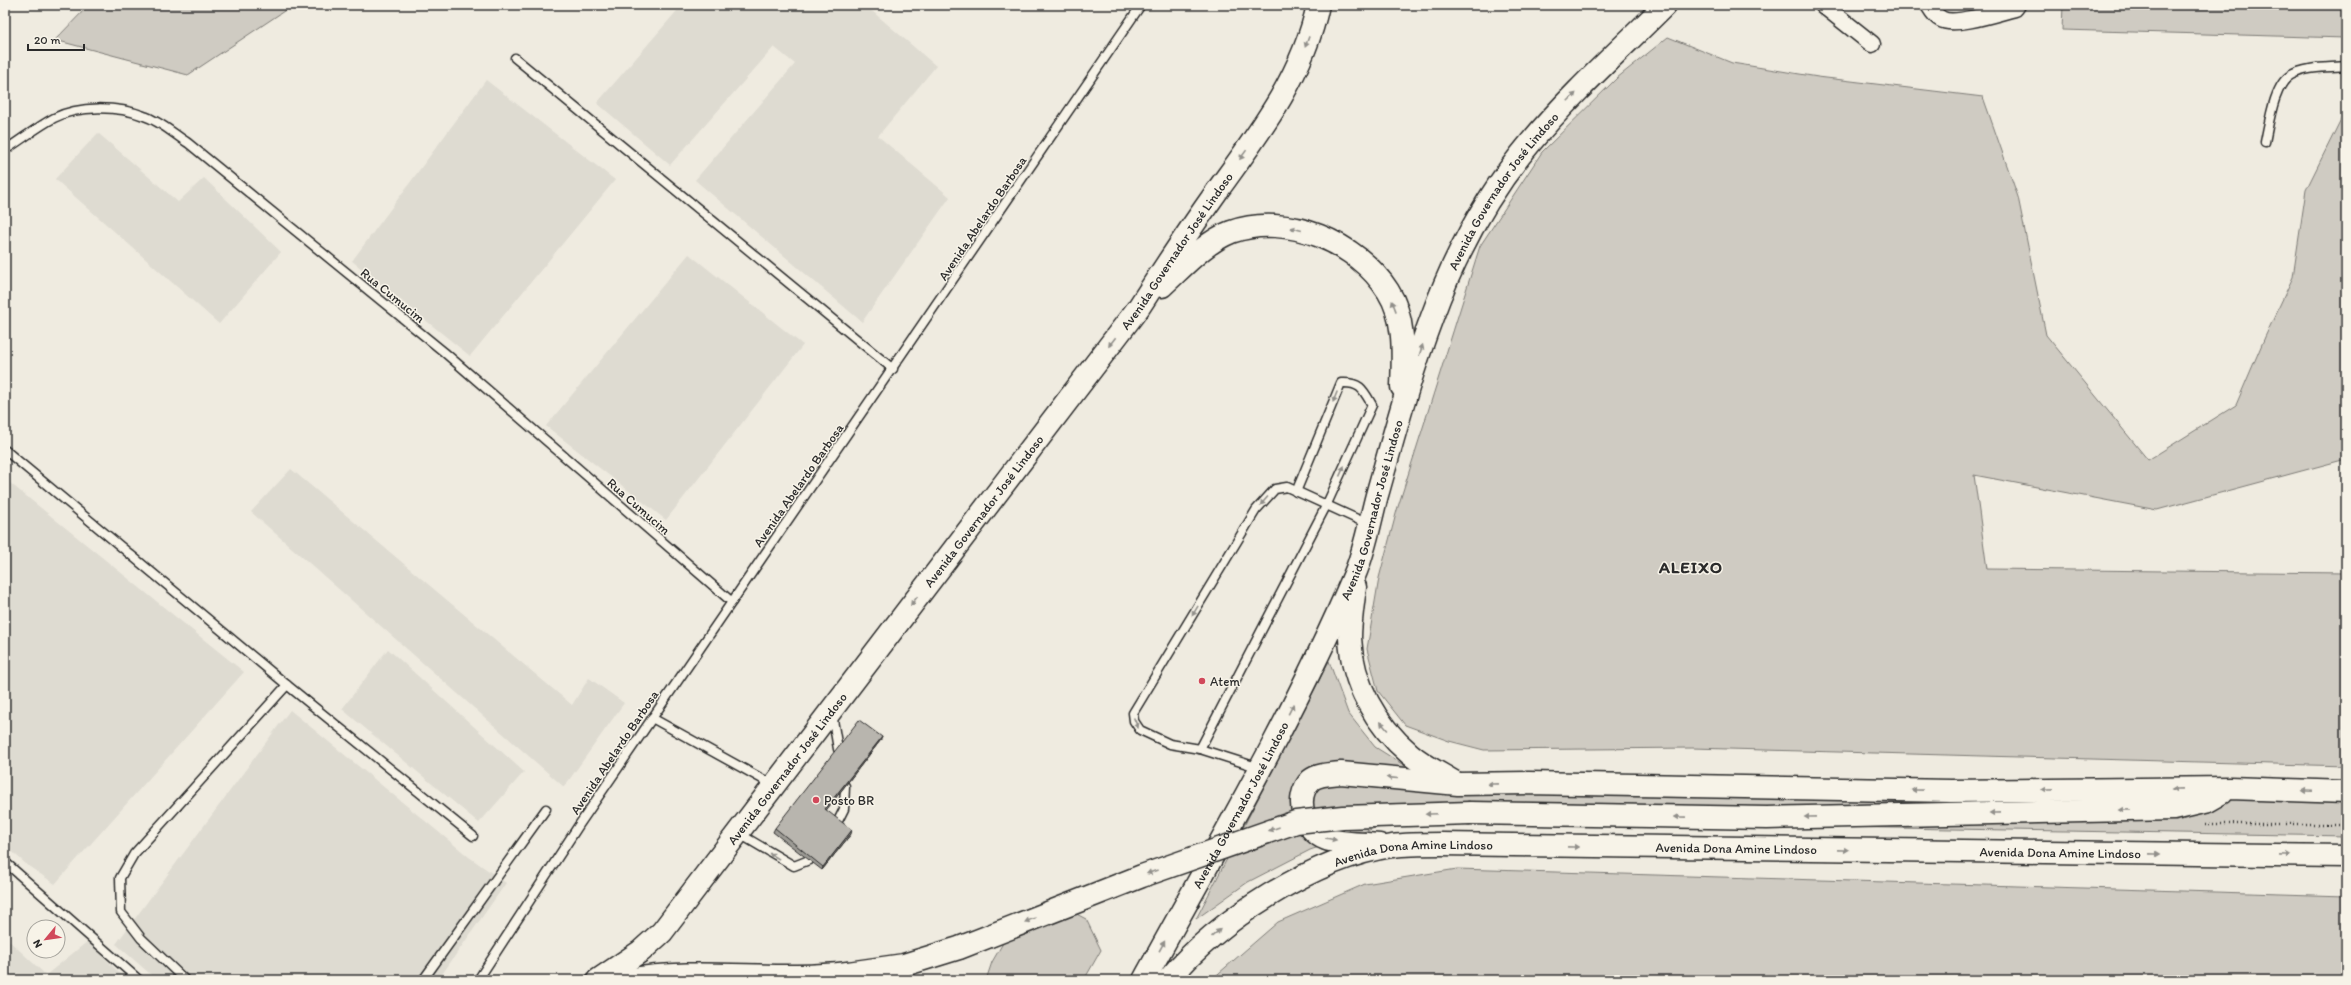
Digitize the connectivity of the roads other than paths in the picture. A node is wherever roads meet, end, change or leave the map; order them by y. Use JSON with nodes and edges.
{"nodes":[{"id":1,"x":1141,"y":5,"type":"edge"},
{"id":2,"x":1318,"y":5,"type":"edge"},
{"id":3,"x":1665,"y":5,"type":"edge"},
{"id":4,"x":1823,"y":5,"type":"edge"},
{"id":5,"x":2017,"y":5,"type":"edge"},
{"id":6,"x":1931,"y":9,"type":"edge"},
{"id":7,"x":1872,"y":44,"type":"dead end"},
{"id":8,"x":515,"y":58,"type":"dead end"},
{"id":9,"x":2346,"y":66,"type":"edge"},
{"id":10,"x":2265,"y":142,"type":"dead end"},
{"id":11,"x":5,"y":150,"type":"edge"},
{"id":12,"x":1138,"y":307,"type":"junction"},
{"id":13,"x":893,"y":369,"type":"junction"},
{"id":14,"x":1400,"y":414,"type":"junction"},
{"id":15,"x":5,"y":450,"type":"edge"},
{"id":16,"x":1296,"y":492,"type":"junction"},
{"id":17,"x":1326,"y":506,"type":"junction"},
{"id":18,"x":1369,"y":525,"type":"junction"},
{"id":19,"x":1356,"y":573,"type":"junction"},
{"id":20,"x":732,"y":602,"type":"junction"},
{"id":21,"x":287,"y":685,"type":"junction"},
{"id":22,"x":831,"y":710,"type":"junction"},
{"id":23,"x":652,"y":718,"type":"junction"},
{"id":24,"x":838,"y":749,"type":"edge"},
{"id":25,"x":1200,"y":749,"type":"junction"},
{"id":26,"x":1260,"y":768,"type":"junction"},
{"id":27,"x":1458,"y":784,"type":"junction"},
{"id":28,"x":773,"y":785,"type":"junction"},
{"id":29,"x":844,"y":786,"type":"edge"},
{"id":30,"x":2230,"y":788,"type":"junction"},
{"id":31,"x":2346,"y":792,"type":"edge"},
{"id":32,"x":546,"y":809,"type":"dead end"},
{"id":33,"x":837,"y":823,"type":"edge"},
{"id":34,"x":738,"y":833,"type":"junction"},
{"id":35,"x":473,"y":836,"type":"dead end"},
{"id":36,"x":1392,"y":846,"type":"junction"},
{"id":37,"x":2346,"y":856,"type":"edge"},
{"id":38,"x":809,"y":860,"type":"edge"},
{"id":39,"x":5,"y":862,"type":"edge"},
{"id":40,"x":139,"y":980,"type":"edge"},
{"id":41,"x":185,"y":980,"type":"edge"},
{"id":42,"x":423,"y":980,"type":"edge"},
{"id":43,"x":478,"y":980,"type":"edge"},
{"id":44,"x":598,"y":980,"type":"edge"},
{"id":45,"x":627,"y":980,"type":"edge"},
{"id":46,"x":1144,"y":980,"type":"edge"},
{"id":47,"x":1168,"y":980,"type":"edge"}],
"edges":[{"from":1,"to":13,"type":"lane","name":"Avenida Abelardo Barbosa"},
{"from":2,"to":12,"type":"main road","name":"Avenida Governador José Lindoso","one_way":true},
{"from":14,"to":3,"type":"main road","name":"Avenida Governador José Lindoso","one_way":true},
{"from":4,"to":7,"type":"street"},
{"from":5,"to":6,"type":"street"},
{"from":8,"to":13,"type":"lane"},
{"from":9,"to":10,"type":"lane"},
{"from":11,"to":20,"type":"lane","name":"Rua Cumucim"},
{"from":14,"to":12,"type":"main road","one_way":true},
{"from":12,"to":22,"type":"main road","name":"Avenida Governador José Lindoso","one_way":true},
{"from":13,"to":20,"type":"lane","name":"Avenida Abelardo Barbosa"},
{"from":14,"to":18,"type":"main road","name":"Avenida Governador José Lindoso"},
{"from":15,"to":21,"type":"lane"},
{"from":16,"to":17,"type":"lane"},
{"from":17,"to":16,"type":"lane","one_way":true},
{"from":16,"to":25,"type":"lane","one_way":true},
{"from":17,"to":18,"type":"lane"},
{"from":17,"to":25,"type":"lane"},
{"from":18,"to":19,"type":"main road","name":"Avenida Governador José Lindoso"},
{"from":26,"to":19,"type":"main road","name":"Avenida Governador José Lindoso","one_way":true},
{"from":27,"to":19,"type":"main road","one_way":true},
{"from":20,"to":23,"type":"lane","name":"Avenida Abelardo Barbosa"},
{"from":21,"to":35,"type":"lane"},
{"from":21,"to":41,"type":"lane"},
{"from":22,"to":24,"type":"lane"},
{"from":22,"to":28,"type":"main road","name":"Avenida Governador José Lindoso"},
{"from":23,"to":28,"type":"lane"},
{"from":23,"to":43,"type":"lane","name":"Avenida Abelardo Barbosa"},
{"from":25,"to":26,"type":"lane"},
{"from":46,"to":26,"type":"main road","name":"Avenida Governador José Lindoso","one_way":true},
{"from":30,"to":27,"type":"main road","one_way":true},
{"from":27,"to":36,"type":"main road","one_way":true},
{"from":28,"to":34,"type":"main road","name":"Avenida Governador José Lindoso"},
{"from":29,"to":33,"type":"lane"},
{"from":31,"to":30,"type":"main road","one_way":true},
{"from":30,"to":45,"type":"main road","one_way":true,"bridge":true},
{"from":32,"to":42,"type":"lane"},
{"from":38,"to":34,"type":"lane","one_way":true},
{"from":34,"to":44,"type":"main road","name":"Avenida Governador José Lindoso"},
{"from":36,"to":37,"type":"main road","name":"Avenida Dona Amine Lindoso","one_way":true},
{"from":47,"to":36,"type":"main road","name":"Avenida Dona Amine Lindoso","one_way":true},
{"from":39,"to":40,"type":"lane"}]}
